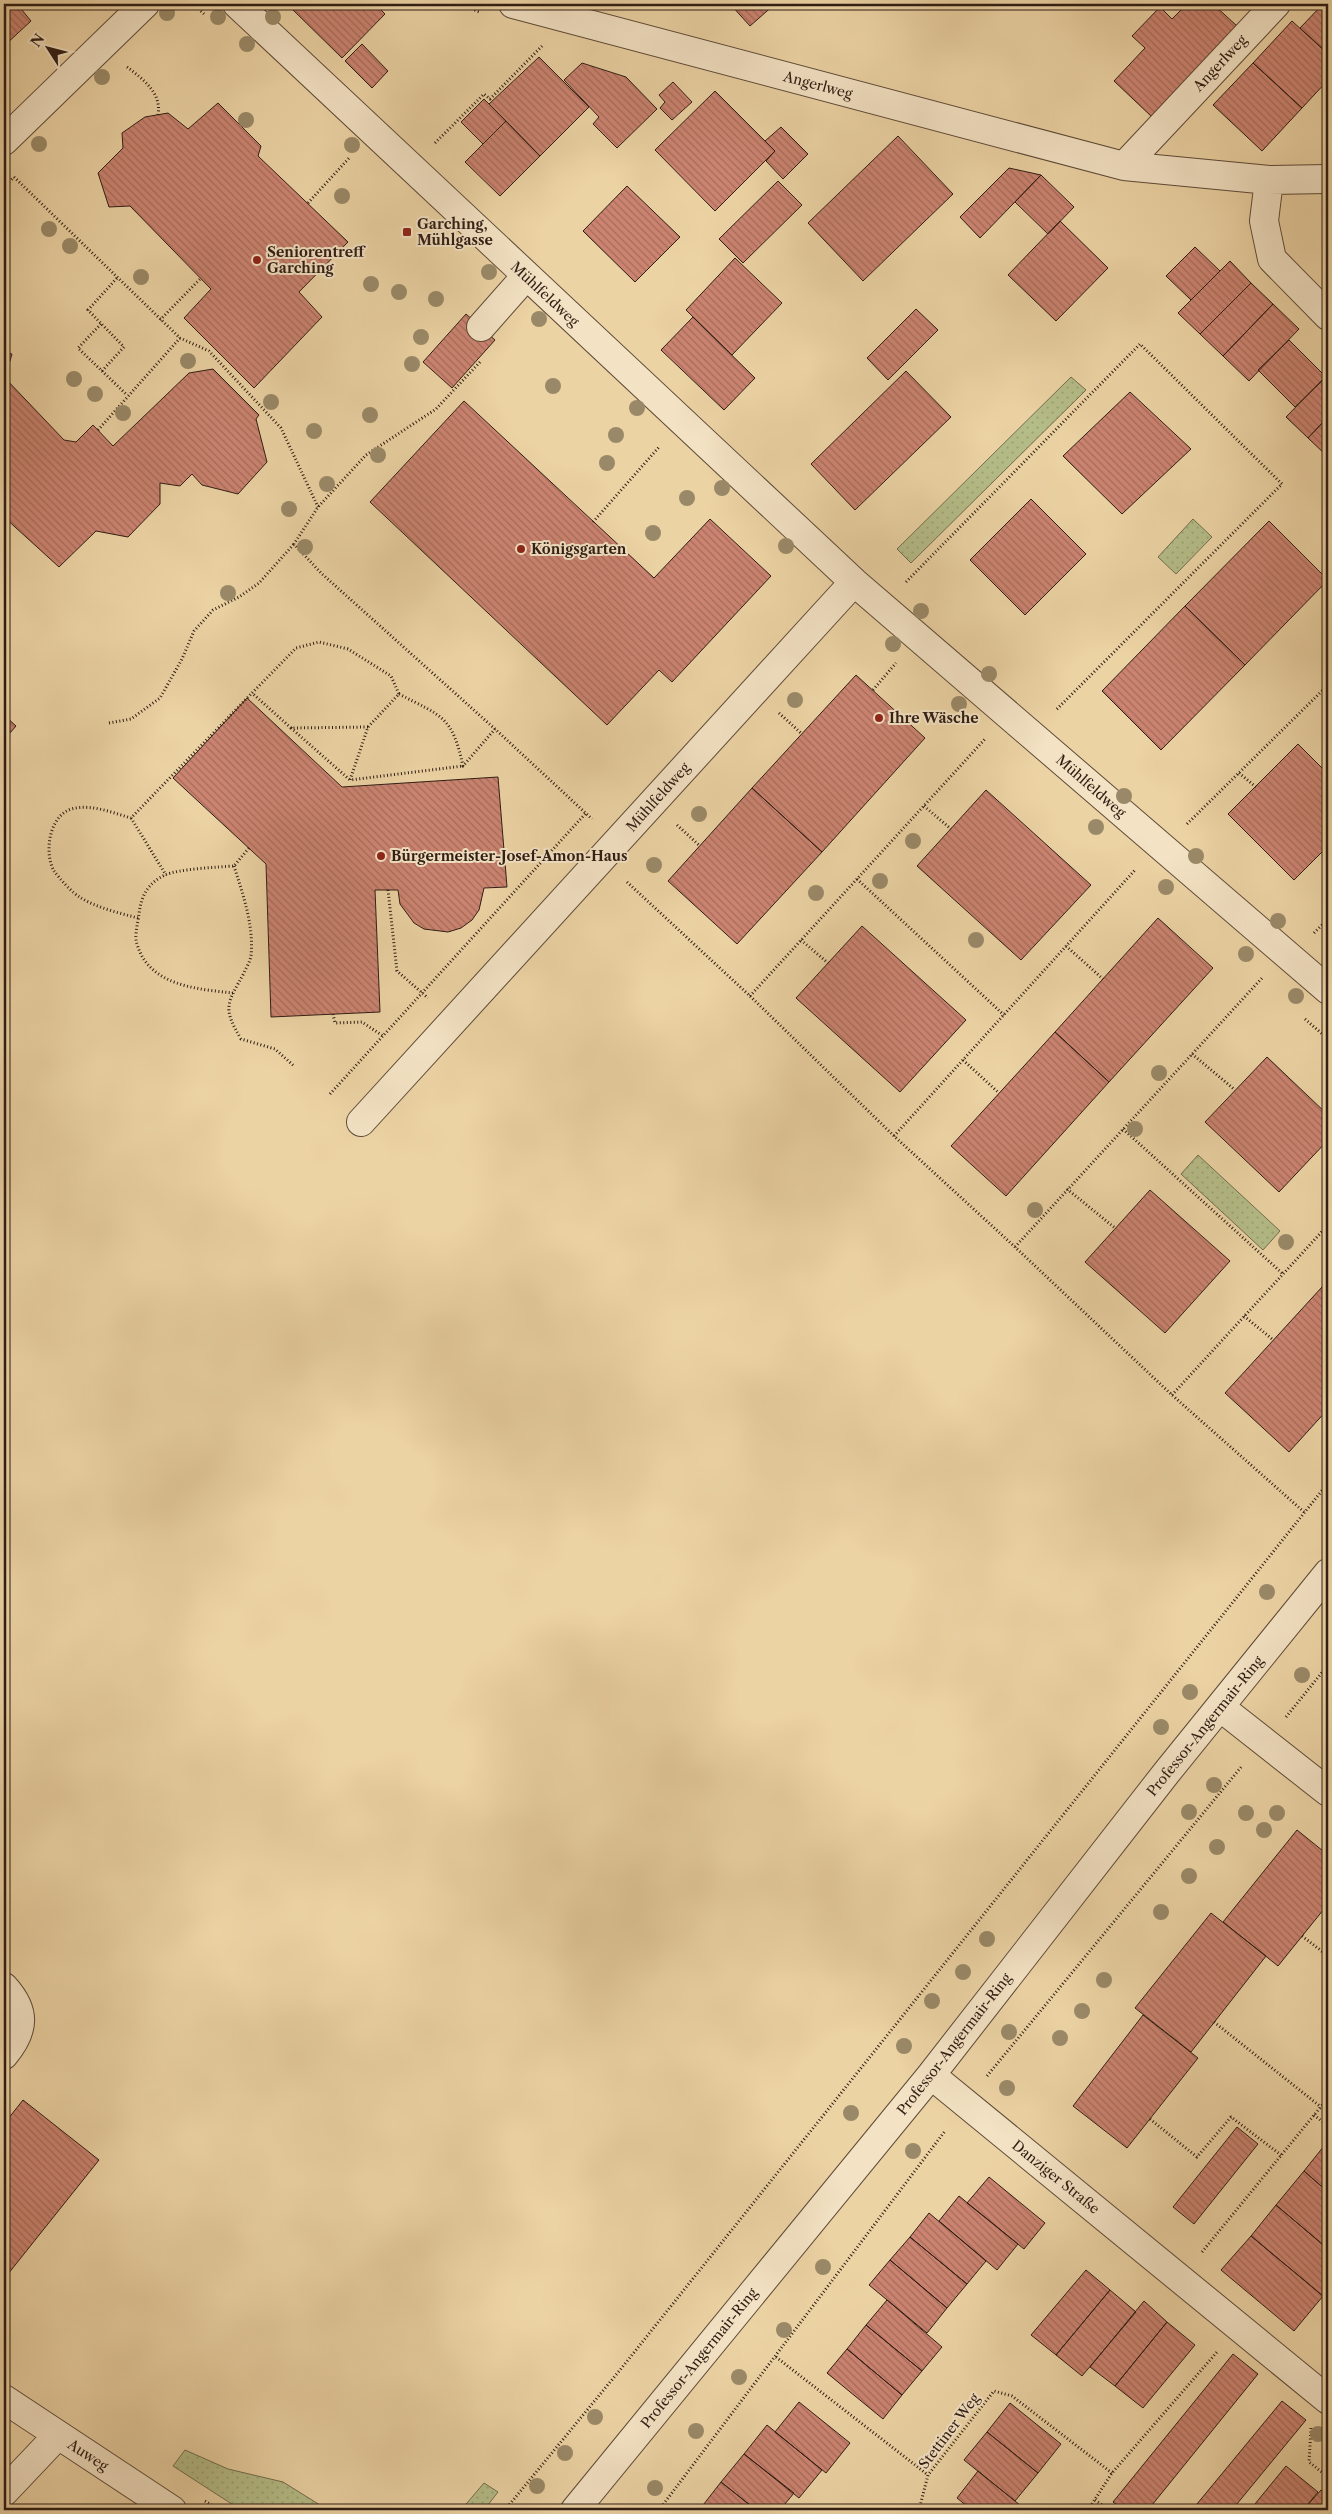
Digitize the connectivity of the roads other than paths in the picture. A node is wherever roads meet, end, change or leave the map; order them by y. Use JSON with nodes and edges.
{"nodes":[{"id":1,"x":145,"y":4,"type":"edge"},
{"id":2,"x":237,"y":4,"type":"edge"},
{"id":3,"x":513,"y":4,"type":"edge"},
{"id":4,"x":1276,"y":4,"type":"edge"},
{"id":5,"x":4,"y":141,"type":"edge"},
{"id":6,"x":1124,"y":166,"type":"junction"},
{"id":7,"x":1328,"y":179,"type":"edge"},
{"id":8,"x":1269,"y":180,"type":"junction"},
{"id":9,"x":526,"y":276,"type":"junction"},
{"id":10,"x":1328,"y":316,"type":"edge"},
{"id":11,"x":481,"y":327,"type":"dead end"},
{"id":12,"x":854,"y":582,"type":"junction"},
{"id":13,"x":1328,"y":990,"type":"edge"},
{"id":14,"x":361,"y":1122,"type":"dead end"},
{"id":15,"x":1328,"y":1573,"type":"edge"},
{"id":16,"x":1220,"y":1707,"type":"junction"},
{"id":17,"x":1328,"y":1792,"type":"edge"},
{"id":18,"x":4,"y":1987,"type":"edge"},
{"id":19,"x":4,"y":2055,"type":"edge"},
{"id":20,"x":931,"y":2075,"type":"junction"},
{"id":21,"x":4,"y":2399,"type":"edge"},
{"id":22,"x":1328,"y":2400,"type":"edge"},
{"id":23,"x":58,"y":2435,"type":"junction"},
{"id":24,"x":4,"y":2492,"type":"edge"},
{"id":25,"x":172,"y":2510,"type":"edge"},
{"id":26,"x":575,"y":2510,"type":"edge"}],
"edges":[{"from":1,"to":5,"type":"street"},
{"from":2,"to":9,"type":"street","name":"Mühlfeldweg"},
{"from":3,"to":6,"type":"street","name":"Angerlweg"},
{"from":4,"to":6,"type":"street","name":"Angerlweg"},
{"from":6,"to":8,"type":"street","name":"Angerlweg"},
{"from":7,"to":8,"type":"street","name":"Angerlweg"},
{"from":8,"to":10,"type":"street"},
{"from":9,"to":11,"type":"street"},
{"from":9,"to":12,"type":"street","name":"Mühlfeldweg"},
{"from":12,"to":13,"type":"street","name":"Mühlfeldweg"},
{"from":12,"to":14,"type":"street","name":"Mühlfeldweg"},
{"from":15,"to":16,"type":"street","name":"Professor-Angermair-Ring"},
{"from":16,"to":17,"type":"street"},
{"from":16,"to":20,"type":"street","name":"Professor-Angermair-Ring"},
{"from":18,"to":19,"type":"street"},
{"from":20,"to":22,"type":"street","name":"Danziger Straße"},
{"from":20,"to":26,"type":"street","name":"Professor-Angermair-Ring"},
{"from":21,"to":23,"type":"street","name":"Auweg"},
{"from":23,"to":24,"type":"street"},
{"from":23,"to":25,"type":"street","name":"Auweg"}]}
